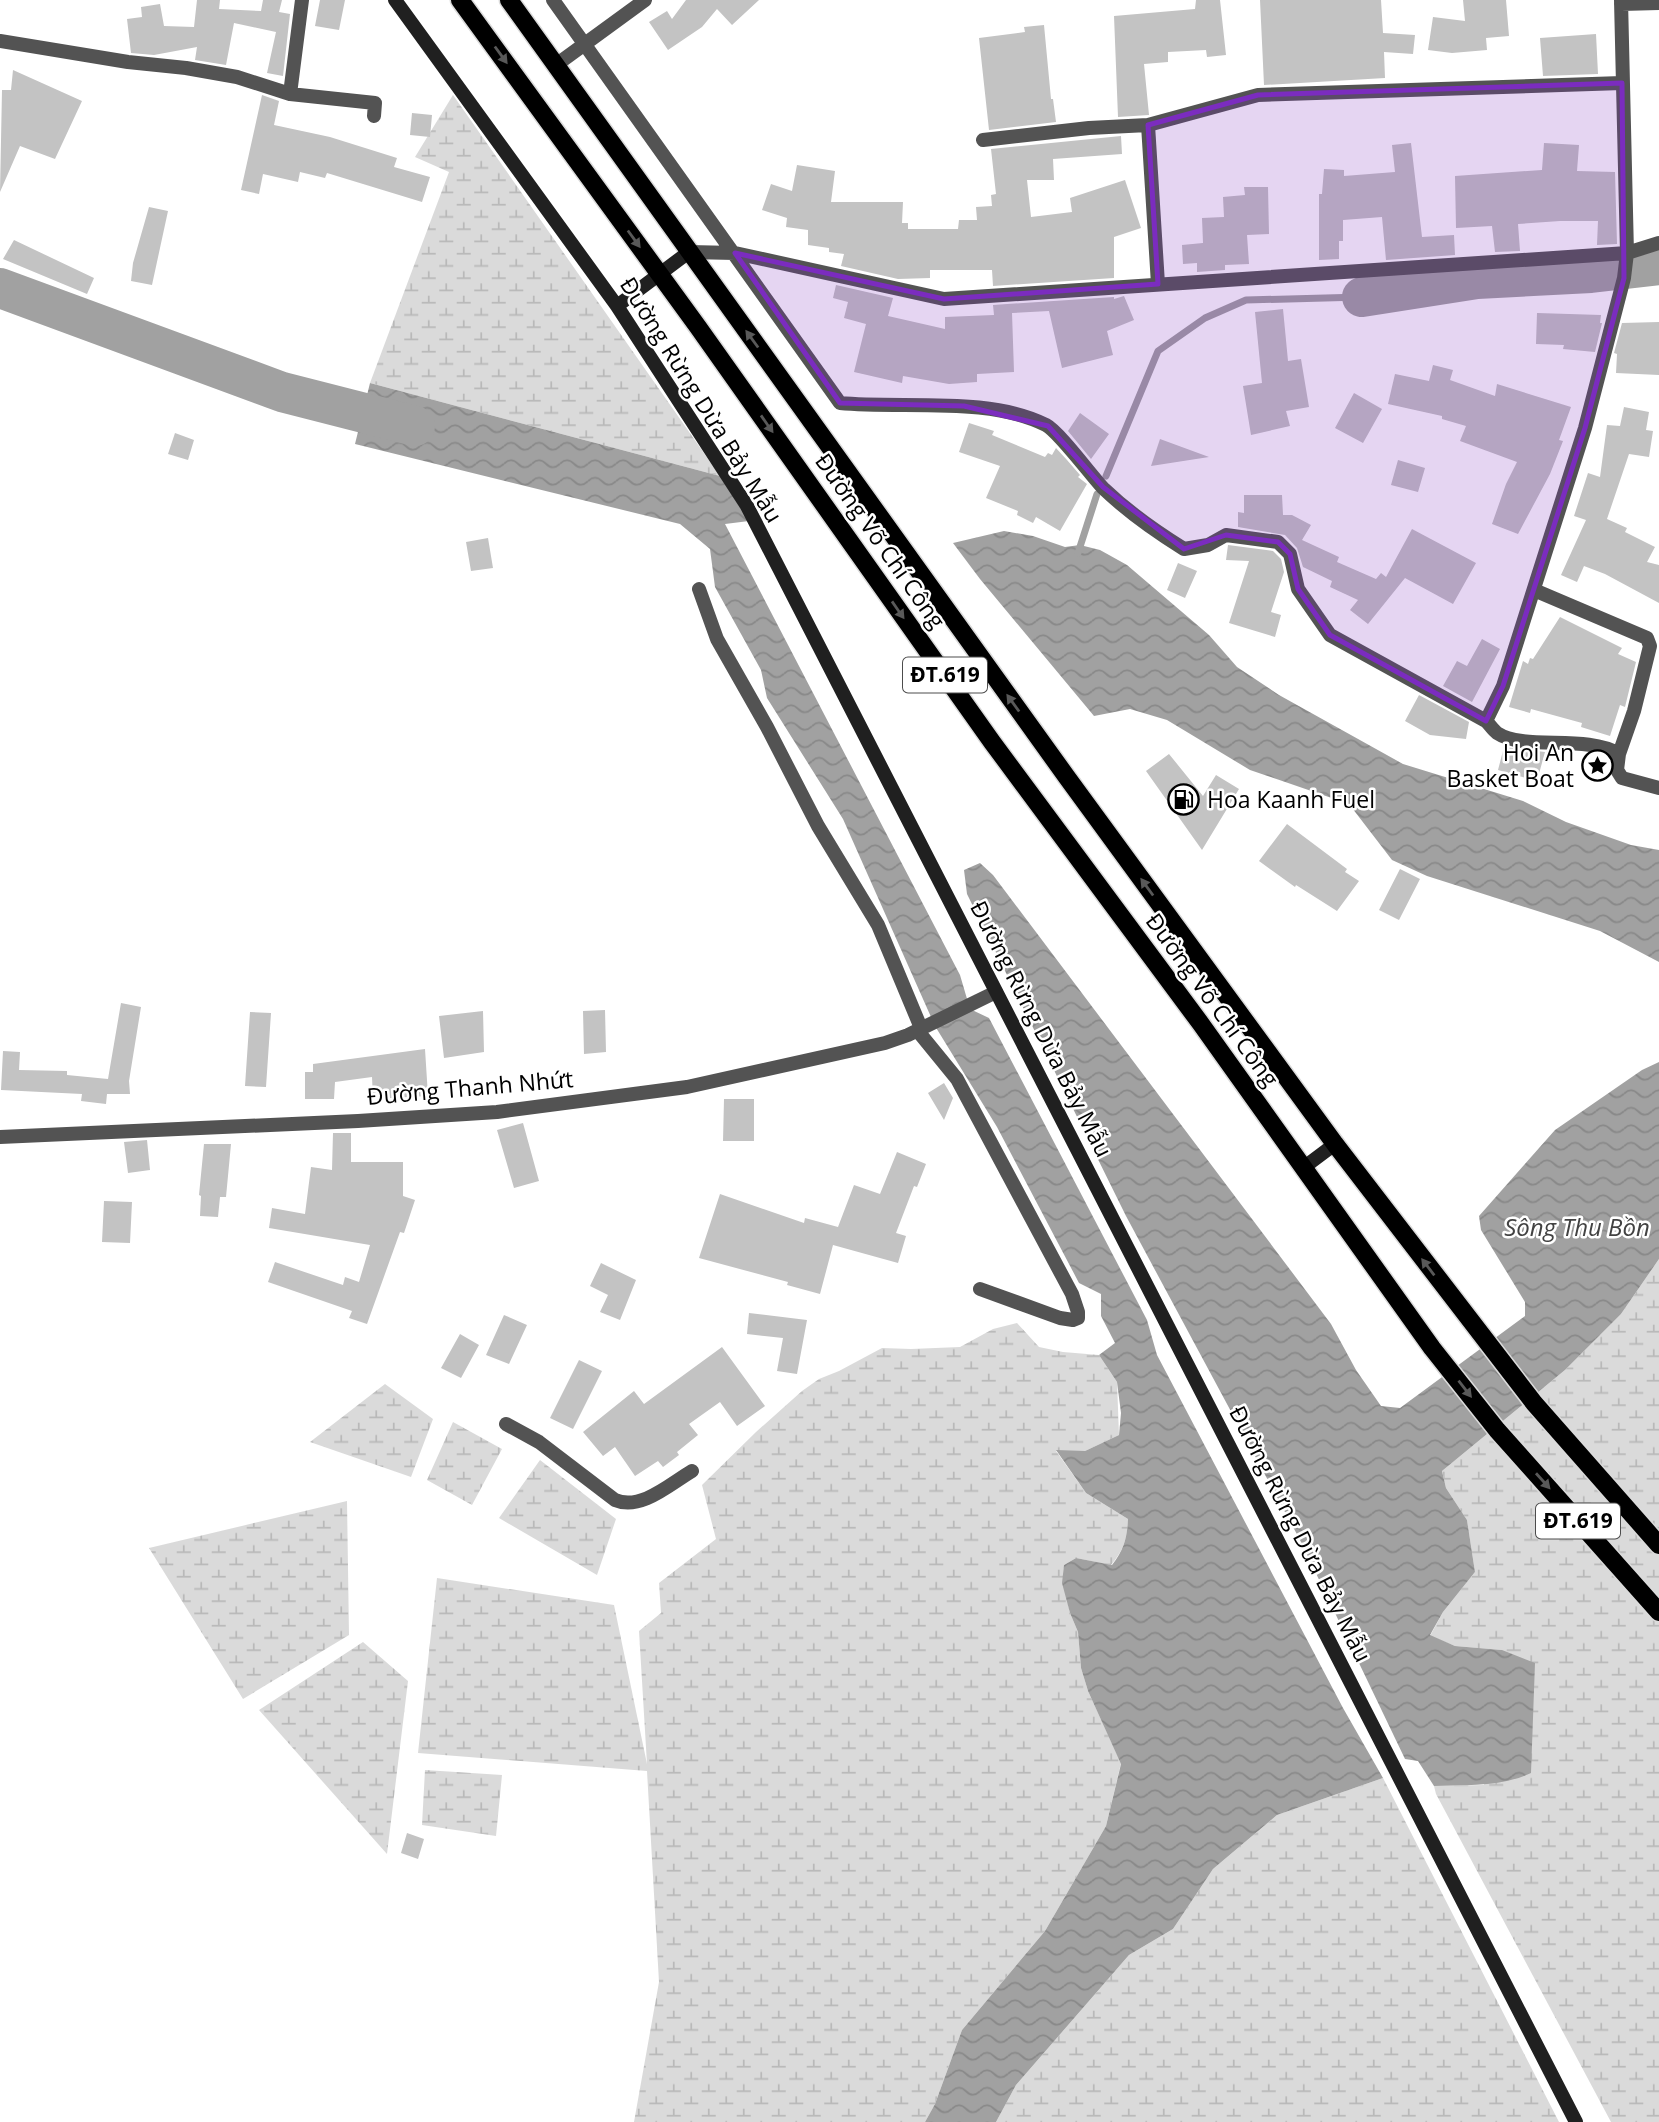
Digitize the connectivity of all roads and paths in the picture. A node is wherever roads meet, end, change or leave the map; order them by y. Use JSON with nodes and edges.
{"nodes":[{"id":1,"x":302,"y":0,"type":"edge"},
{"id":2,"x":396,"y":0,"type":"edge"},
{"id":3,"x":460,"y":0,"type":"edge"},
{"id":4,"x":509,"y":0,"type":"edge"},
{"id":5,"x":553,"y":0,"type":"edge"},
{"id":6,"x":645,"y":0,"type":"edge"},
{"id":7,"x":1621,"y":2,"type":"edge"},
{"id":8,"x":1659,"y":3,"type":"edge"},
{"id":9,"x":0,"y":41,"type":"edge"},
{"id":10,"x":584,"y":44,"type":"junction"},
{"id":11,"x":556,"y":65,"type":"junction"},
{"id":12,"x":1622,"y":83,"type":"junction"},
{"id":13,"x":290,"y":94,"type":"junction"},
{"id":14,"x":374,"y":116,"type":"dead end"},
{"id":15,"x":1147,"y":125,"type":"junction"},
{"id":16,"x":983,"y":140,"type":"dead end"},
{"id":17,"x":1659,"y":243,"type":"edge"},
{"id":18,"x":689,"y":253,"type":"junction"},
{"id":19,"x":735,"y":253,"type":"junction"},
{"id":20,"x":1627,"y":253,"type":"junction"},
{"id":21,"x":660,"y":275,"type":"junction"},
{"id":22,"x":1158,"y":284,"type":"junction"},
{"id":23,"x":617,"y":306,"type":"junction"},
{"id":24,"x":699,"y":589,"type":"dead end"},
{"id":25,"x":1534,"y":590,"type":"junction"},
{"id":26,"x":1486,"y":721,"type":"junction"},
{"id":27,"x":1619,"y":754,"type":"junction"},
{"id":28,"x":1659,"y":788,"type":"edge"},
{"id":29,"x":991,"y":995,"type":"junction"},
{"id":30,"x":924,"y":1027,"type":"junction"},
{"id":31,"x":0,"y":1137,"type":"edge"},
{"id":32,"x":1335,"y":1144,"type":"junction"},
{"id":33,"x":1303,"y":1168,"type":"junction"},
{"id":34,"x":980,"y":1289,"type":"dead end"},
{"id":35,"x":506,"y":1424,"type":"dead end"},
{"id":36,"x":692,"y":1471,"type":"dead end"},
{"id":37,"x":1659,"y":1545,"type":"edge"},
{"id":38,"x":1659,"y":1612,"type":"edge"},
{"id":39,"x":1576,"y":2122,"type":"edge"}],
"edges":[{"from":1,"to":13,"type":"street"},
{"from":2,"to":23,"type":"street","name":"Đường Rừng Dừa Bảy Mẫu"},
{"from":3,"to":21,"type":"main road","name":"Đường Võ Chí Công","number":"ĐT.619","one_way":true},
{"from":4,"to":11,"type":"main road","name":"Đường Võ Chí Công","number":"ĐT.619"},
{"from":5,"to":10,"type":"street"},
{"from":6,"to":10,"type":"street"},
{"from":7,"to":8,"type":"street"},
{"from":7,"to":12,"type":"street"},
{"from":9,"to":13,"type":"street"},
{"from":10,"to":11,"type":"street"},
{"from":10,"to":19,"type":"street"},
{"from":11,"to":18,"type":"main road","name":"Đường Võ Chí Công","number":"ĐT.619"},
{"from":12,"to":15,"type":"street"},
{"from":12,"to":20,"type":"street"},
{"from":13,"to":14,"type":"street"},
{"from":15,"to":16,"type":"street"},
{"from":15,"to":22,"type":"street"},
{"from":17,"to":20,"type":"street"},
{"from":18,"to":19,"type":"street"},
{"from":18,"to":21,"type":"street"},
{"from":32,"to":18,"type":"main road","name":"Đường Võ Chí Công","number":"ĐT.619","one_way":true},
{"from":19,"to":22,"type":"street"},
{"from":19,"to":26,"type":"street"},
{"from":20,"to":22,"type":"street"},
{"from":20,"to":25,"type":"street"},
{"from":21,"to":23,"type":"street"},
{"from":21,"to":33,"type":"main road","name":"Đường Võ Chí Công","number":"ĐT.619","one_way":true},
{"from":23,"to":29,"type":"street","name":"Đường Rừng Dừa Bảy Mẫu"},
{"from":24,"to":30,"type":"street"},
{"from":25,"to":26,"type":"street"},
{"from":25,"to":27,"type":"street"},
{"from":26,"to":27,"type":"street"},
{"from":27,"to":28,"type":"street"},
{"from":29,"to":30,"type":"street","name":"Đường Thanh Nhứt"},
{"from":29,"to":39,"type":"street","name":"Đường Rừng Dừa Bảy Mẫu"},
{"from":30,"to":31,"type":"street","name":"Đường Thanh Nhứt"},
{"from":30,"to":34,"type":"street"},
{"from":32,"to":33,"type":"street"},
{"from":37,"to":32,"type":"main road","name":"Đường Võ Chí Công","number":"ĐT.619","one_way":true},
{"from":33,"to":38,"type":"main road","name":"Đường Võ Chí Công","number":"ĐT.619","one_way":true},
{"from":35,"to":36,"type":"street"}]}
